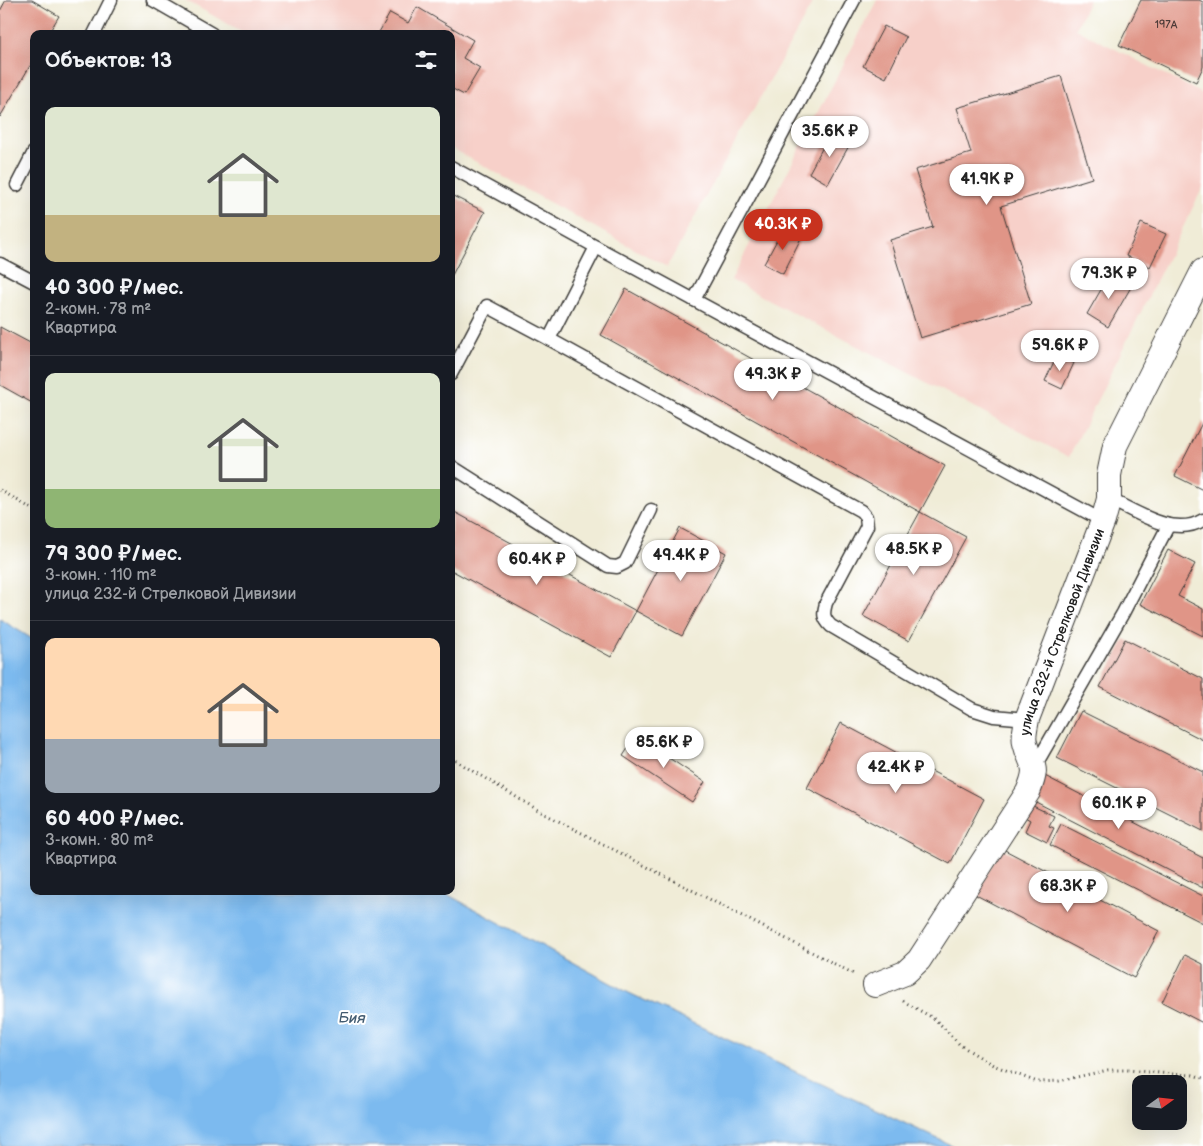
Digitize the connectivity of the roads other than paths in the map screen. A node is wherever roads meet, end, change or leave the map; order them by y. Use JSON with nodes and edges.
{"nodes":[{"id":1,"x":111,"y":0,"type":"edge"},
{"id":2,"x":153,"y":0,"type":"edge"},
{"id":3,"x":854,"y":0,"type":"edge"},
{"id":4,"x":96,"y":30,"type":"edge"},
{"id":5,"x":205,"y":30,"type":"edge"},
{"id":6,"x":30,"y":160,"type":"edge"},
{"id":7,"x":455,"y":169,"type":"edge"},
{"id":8,"x":17,"y":185,"type":"dead end"},
{"id":9,"x":596,"y":247,"type":"junction"},
{"id":10,"x":0,"y":264,"type":"edge"},
{"id":11,"x":1203,"y":271,"type":"edge"},
{"id":12,"x":30,"y":280,"type":"edge"},
{"id":13,"x":694,"y":300,"type":"junction"},
{"id":14,"x":549,"y":339,"type":"junction"},
{"id":15,"x":455,"y":366,"type":"edge"},
{"id":16,"x":455,"y":469,"type":"edge"},
{"id":17,"x":652,"y":510,"type":"dead end"},
{"id":18,"x":1106,"y":510,"type":"junction"},
{"id":19,"x":1203,"y":520,"type":"edge"},
{"id":20,"x":1168,"y":526,"type":"junction"},
{"id":21,"x":1027,"y":719,"type":"junction"},
{"id":22,"x":1038,"y":759,"type":"dead end"},
{"id":23,"x":875,"y":985,"type":"road end"}],
"edges":[{"from":1,"to":4,"type":"lane"},
{"from":2,"to":5,"type":"lane"},
{"from":3,"to":13,"type":"lane"},
{"from":6,"to":8,"type":"lane"},
{"from":7,"to":9,"type":"lane"},
{"from":9,"to":13,"type":"lane"},
{"from":9,"to":14,"type":"lane"},
{"from":10,"to":12,"type":"lane"},
{"from":11,"to":18,"type":"street","name":"улица 232-й Стрелковой Дивизии"},
{"from":13,"to":18,"type":"lane"},
{"from":14,"to":15,"type":"lane"},
{"from":14,"to":21,"type":"lane"},
{"from":16,"to":17,"type":"lane"},
{"from":18,"to":20,"type":"lane"},
{"from":18,"to":21,"type":"street","name":"улица 232-й Стрелковой Дивизии"},
{"from":19,"to":20,"type":"lane"},
{"from":20,"to":22,"type":"lane"},
{"from":21,"to":23,"type":"street","name":"улица 232-й Стрелковой Дивизии"}]}
